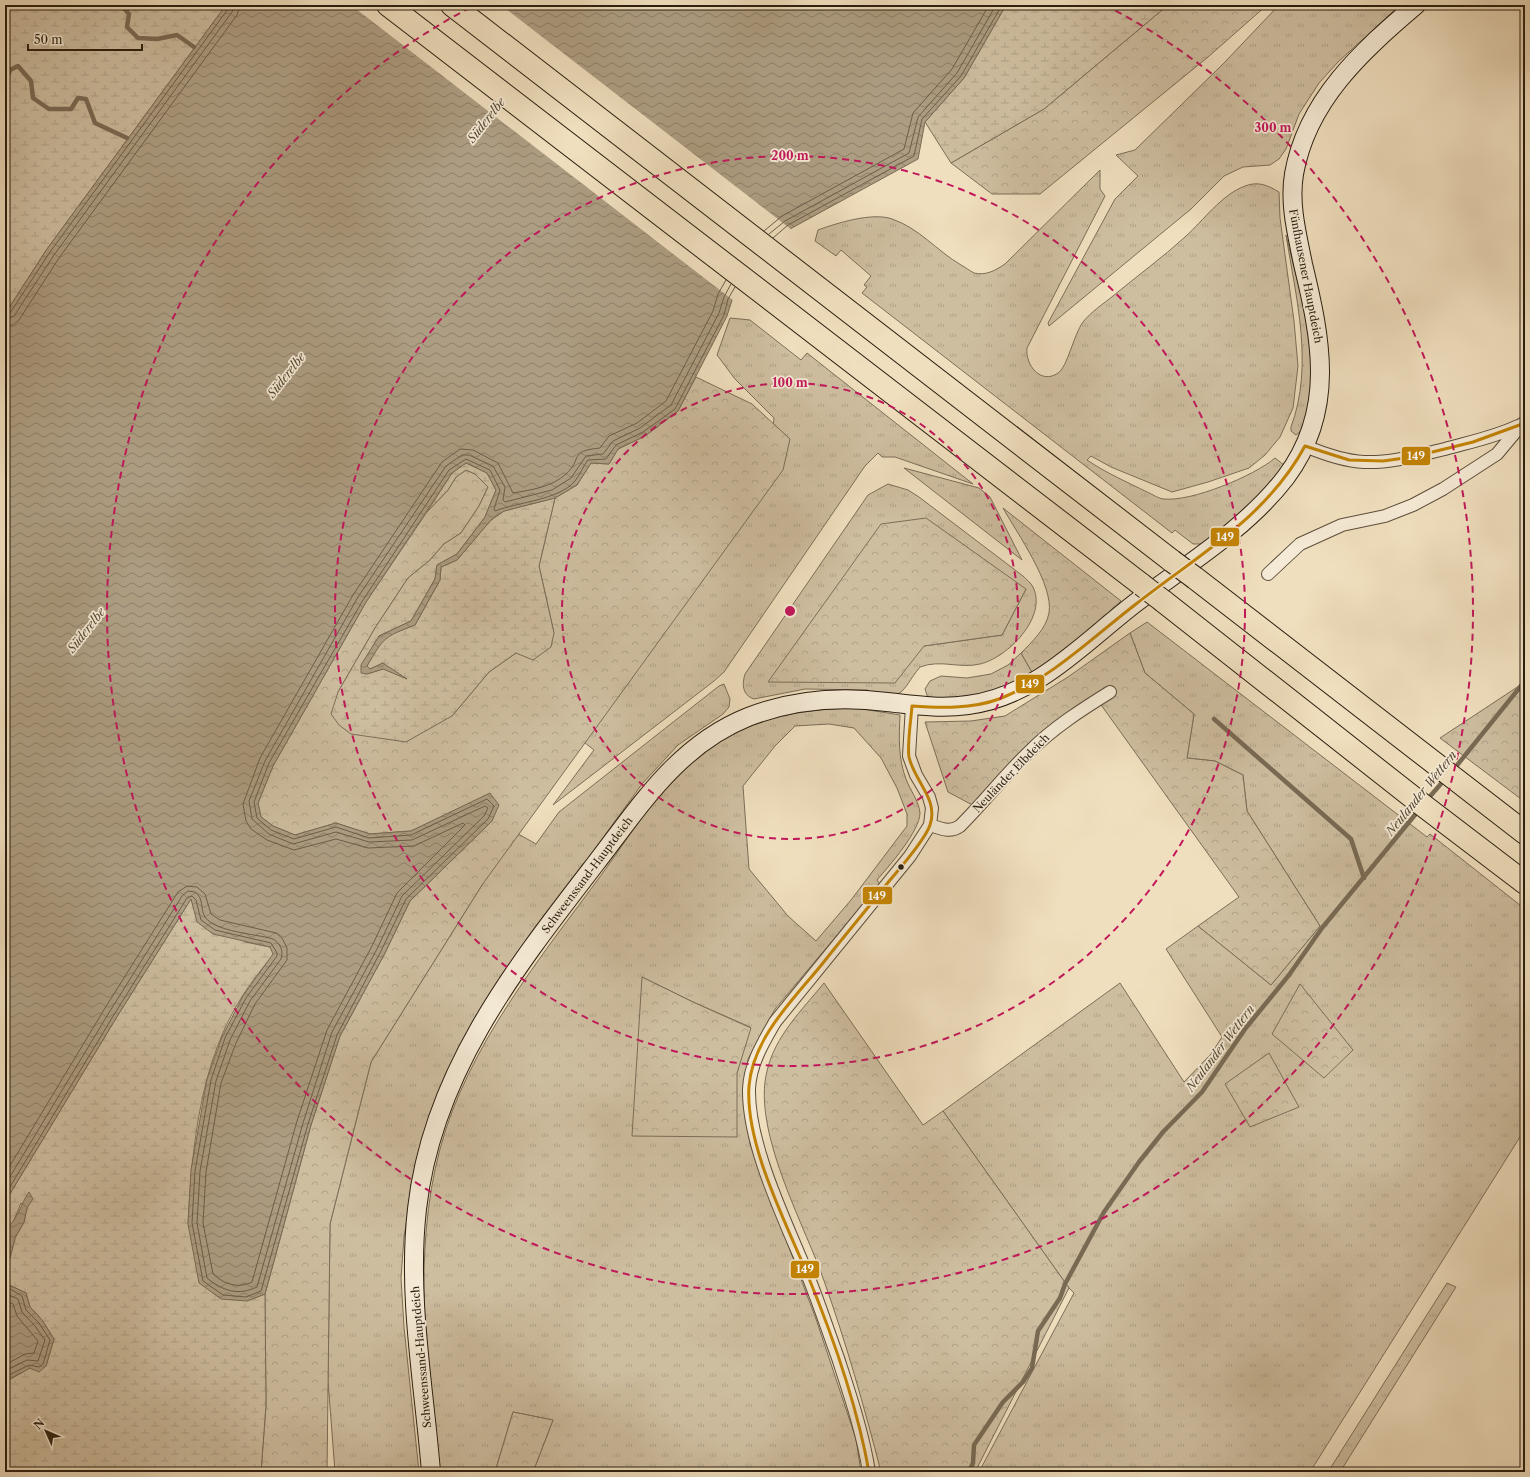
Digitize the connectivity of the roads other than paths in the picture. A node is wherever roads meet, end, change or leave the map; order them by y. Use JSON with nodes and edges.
{"nodes":[{"id":1,"x":388,"y":5,"type":"edge"},
{"id":2,"x":452,"y":5,"type":"edge"},
{"id":3,"x":1416,"y":5,"type":"edge"},
{"id":4,"x":1524,"y":424,"type":"edge"},
{"id":5,"x":1305,"y":446,"type":"junction"},
{"id":6,"x":1268,"y":574,"type":"dead end"},
{"id":7,"x":1110,"y":692,"type":"dead end"},
{"id":8,"x":912,"y":706,"type":"junction"},
{"id":9,"x":930,"y":825,"type":"junction"},
{"id":10,"x":1525,"y":832,"type":"edge"},
{"id":11,"x":1525,"y":883,"type":"edge"},
{"id":12,"x":431,"y":1472,"type":"edge"},
{"id":13,"x":869,"y":1472,"type":"edge"}],
"edges":[{"from":1,"to":11,"type":"highway","bridge":true},
{"from":2,"to":10,"type":"highway","bridge":true},
{"from":3,"to":5,"type":"street","name":"Fünfhausener Hauptdeich"},
{"from":4,"to":5,"type":"street"},
{"from":4,"to":6,"type":"street"},
{"from":5,"to":8,"type":"street","name":"Schweenssand-Hauptdeich"},
{"from":7,"to":9,"type":"street","name":"Neuländer Elbdeich"},
{"from":8,"to":9,"type":"street"},
{"from":8,"to":12,"type":"street","name":"Schweenssand-Hauptdeich"},
{"from":9,"to":13,"type":"street"}]}
